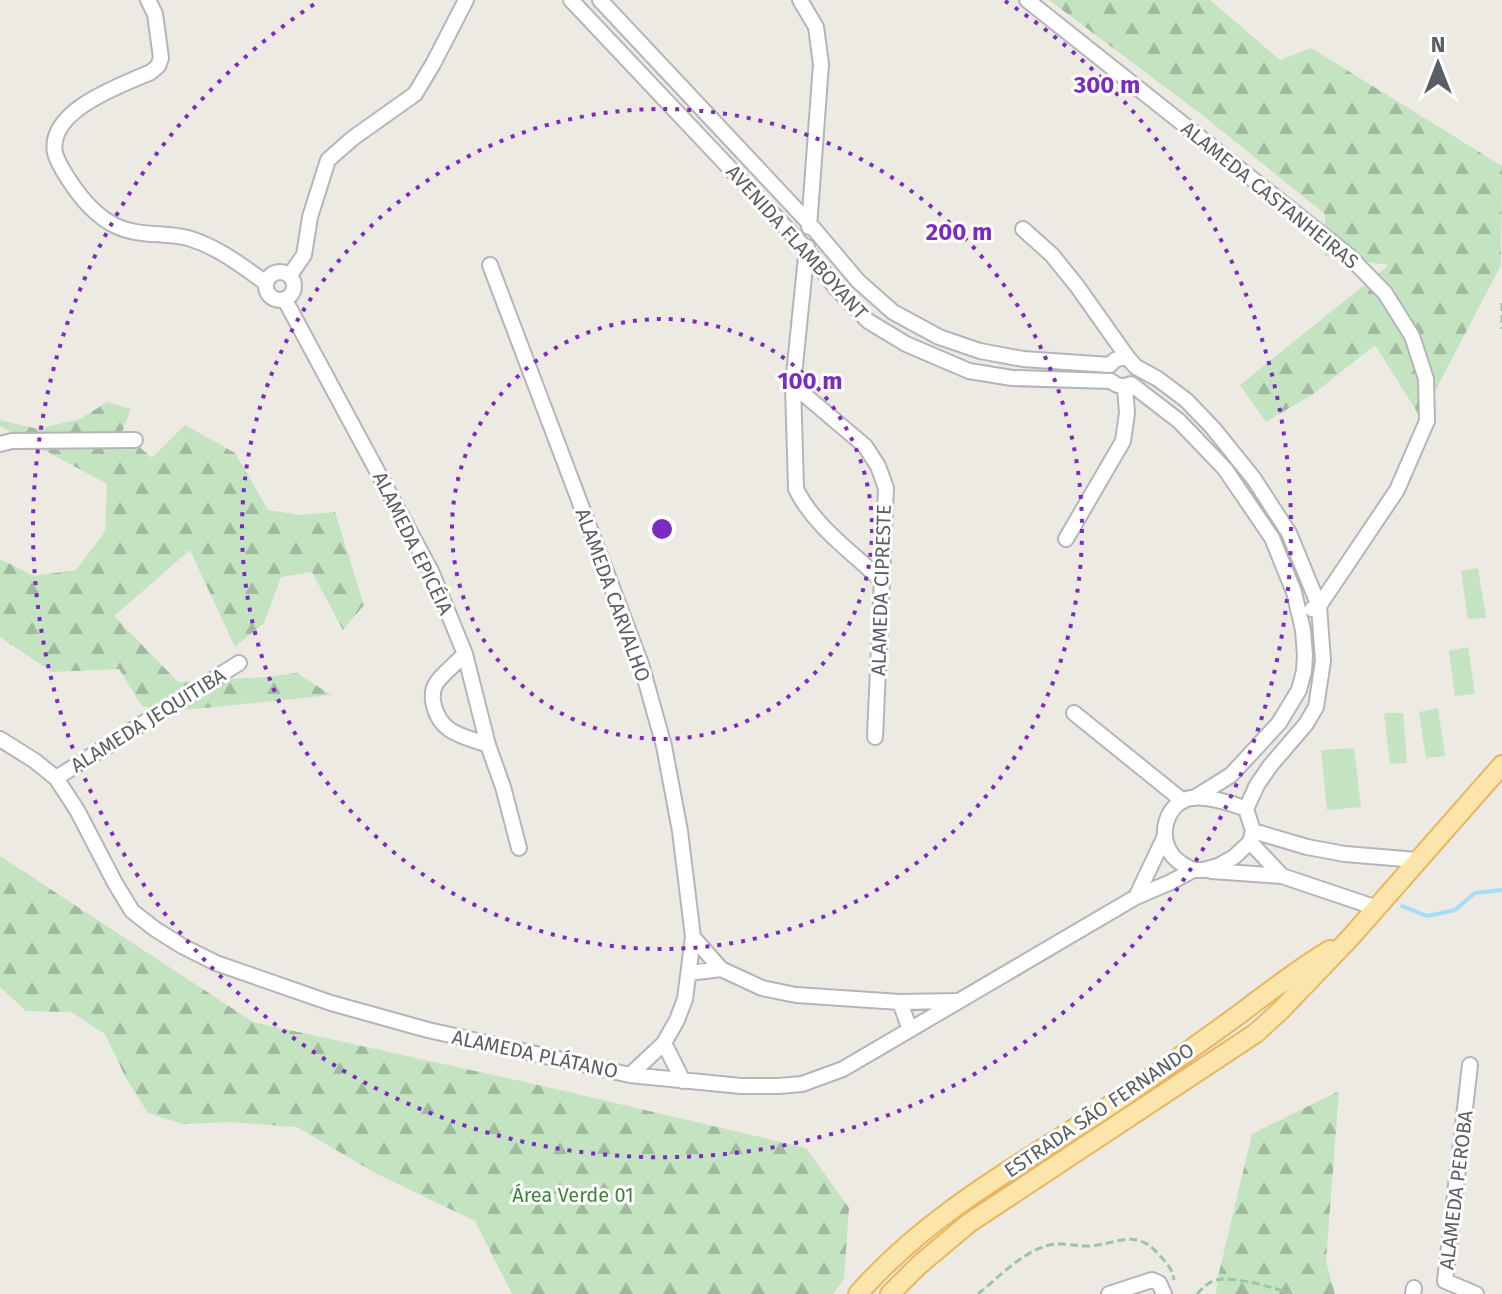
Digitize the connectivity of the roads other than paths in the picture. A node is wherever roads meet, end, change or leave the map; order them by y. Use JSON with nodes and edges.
{"nodes":[{"id":1,"x":148,"y":0,"type":"edge"},
{"id":2,"x":466,"y":0,"type":"edge"},
{"id":3,"x":571,"y":0,"type":"edge"},
{"id":4,"x":600,"y":0,"type":"edge"},
{"id":5,"x":800,"y":0,"type":"edge"},
{"id":6,"x":1027,"y":0,"type":"edge"},
{"id":7,"x":776,"y":187,"type":"junction"},
{"id":8,"x":762,"y":202,"type":"junction"},
{"id":9,"x":809,"y":223,"type":"junction"},
{"id":10,"x":1023,"y":229,"type":"dead end"},
{"id":11,"x":806,"y":249,"type":"junction"},
{"id":12,"x":490,"y":265,"type":"dead end"},
{"id":13,"x":290,"y":275,"type":"junction"},
{"id":14,"x":266,"y":283,"type":"junction"},
{"id":15,"x":285,"y":300,"type":"junction"},
{"id":16,"x":1132,"y":363,"type":"junction"},
{"id":17,"x":1110,"y":365,"type":"junction"},
{"id":18,"x":1122,"y":384,"type":"junction"},
{"id":19,"x":793,"y":385,"type":"junction"},
{"id":20,"x":135,"y":440,"type":"dead end"},
{"id":21,"x":0,"y":444,"type":"edge"},
{"id":22,"x":1066,"y":539,"type":"dead end"},
{"id":23,"x":881,"y":580,"type":"junction"},
{"id":24,"x":1319,"y":606,"type":"junction"},
{"id":25,"x":1300,"y":615,"type":"junction"},
{"id":26,"x":465,"y":654,"type":"junction"},
{"id":27,"x":239,"y":663,"type":"dead end"},
{"id":28,"x":1074,"y":713,"type":"dead end"},
{"id":29,"x":875,"y":737,"type":"dead end"},
{"id":30,"x":0,"y":739,"type":"edge"},
{"id":31,"x":488,"y":745,"type":"junction"},
{"id":32,"x":1502,"y":765,"type":"edge"},
{"id":33,"x":56,"y":778,"type":"junction"},
{"id":34,"x":1188,"y":799,"type":"junction"},
{"id":35,"x":1246,"y":809,"type":"junction"},
{"id":36,"x":1165,"y":836,"type":"junction"},
{"id":37,"x":1251,"y":836,"type":"junction"},
{"id":38,"x":519,"y":848,"type":"dead end"},
{"id":39,"x":1417,"y":860,"type":"junction"},
{"id":40,"x":1198,"y":870,"type":"junction"},
{"id":41,"x":1282,"y":876,"type":"junction"},
{"id":42,"x":1136,"y":897,"type":"junction"},
{"id":43,"x":1377,"y":908,"type":"junction"},
{"id":44,"x":693,"y":937,"type":"junction"},
{"id":45,"x":1350,"y":938,"type":"junction"},
{"id":46,"x":721,"y":969,"type":"junction"},
{"id":47,"x":689,"y":973,"type":"junction"},
{"id":48,"x":959,"y":1001,"type":"junction"},
{"id":49,"x":900,"y":1002,"type":"junction"},
{"id":50,"x":910,"y":1030,"type":"junction"},
{"id":51,"x":664,"y":1043,"type":"junction"},
{"id":52,"x":1470,"y":1065,"type":"dead end"},
{"id":53,"x":630,"y":1075,"type":"junction"},
{"id":54,"x":683,"y":1081,"type":"junction"},
{"id":55,"x":1167,"y":1290,"type":"edge"},
{"id":56,"x":858,"y":1294,"type":"edge"},
{"id":57,"x":890,"y":1294,"type":"edge"},
{"id":58,"x":1109,"y":1294,"type":"edge"},
{"id":59,"x":1476,"y":1294,"type":"edge"}],
"edges":[{"from":1,"to":14,"type":"street"},
{"from":2,"to":13,"type":"street"},
{"from":3,"to":8,"type":"street","name":"AVENIDA FLAMBOYANT"},
{"from":4,"to":7,"type":"street","name":"AVENIDA FLAMBOYANT"},
{"from":5,"to":9,"type":"street"},
{"from":6,"to":24,"type":"street","name":"ALAMEDA CASTANHEIRAS"},
{"from":7,"to":8,"type":"street"},
{"from":7,"to":9,"type":"street","name":"AVENIDA FLAMBOYANT"},
{"from":8,"to":11,"type":"street","name":"AVENIDA FLAMBOYANT"},
{"from":9,"to":11,"type":"street"},
{"from":9,"to":17,"type":"street","name":"AVENIDA FLAMBOYANT"},
{"from":10,"to":16,"type":"street"},
{"from":11,"to":18,"type":"street","name":"AVENIDA FLAMBOYANT"},
{"from":11,"to":19,"type":"street"},
{"from":12,"to":44,"type":"street","name":"ALAMEDA CARVALHO"},
{"from":13,"to":14,"type":"street"},
{"from":13,"to":15,"type":"street"},
{"from":14,"to":15,"type":"street"},
{"from":15,"to":26,"type":"street","name":"ALAMEDA EPICÉIA"},
{"from":16,"to":17,"type":"street","name":"AVENIDA FLAMBOYANT"},
{"from":16,"to":18,"type":"street"},
{"from":16,"to":24,"type":"street"},
{"from":17,"to":18,"type":"street"},
{"from":18,"to":22,"type":"street"},
{"from":18,"to":25,"type":"street"},
{"from":19,"to":23,"type":"street"},
{"from":19,"to":23,"type":"street","name":"ALAMEDA CIPRESTE"},
{"from":20,"to":21,"type":"street"},
{"from":23,"to":29,"type":"street","name":"ALAMEDA CIPRESTE"},
{"from":24,"to":25,"type":"street"},
{"from":24,"to":35,"type":"street"},
{"from":25,"to":34,"type":"street"},
{"from":26,"to":31,"type":"street","name":"ALAMEDA EPICÉIA"},
{"from":26,"to":31,"type":"street"},
{"from":27,"to":33,"type":"street","name":"ALAMEDA JEQUITIBA"},
{"from":28,"to":34,"type":"street"},
{"from":30,"to":33,"type":"street","name":"ALAMEDA PLÁTANO"},
{"from":31,"to":38,"type":"street","name":"ALAMEDA EPICÉIA"},
{"from":32,"to":39,"type":"main road","name":"ESTRADA SÃO FERNANDO"},
{"from":33,"to":53,"type":"street","name":"ALAMEDA PLÁTANO"},
{"from":34,"to":35,"type":"street"},
{"from":34,"to":36,"type":"street"},
{"from":35,"to":37,"type":"street"},
{"from":36,"to":40,"type":"street"},
{"from":36,"to":42,"type":"street"},
{"from":37,"to":39,"type":"street"},
{"from":37,"to":40,"type":"street"},
{"from":37,"to":41,"type":"street"},
{"from":39,"to":43,"type":"main road","name":"ESTRADA SÃO FERNANDO"},
{"from":40,"to":41,"type":"street"},
{"from":40,"to":42,"type":"street","name":"ALAMEDA PLÁTANO"},
{"from":41,"to":43,"type":"street"},
{"from":42,"to":48,"type":"street","name":"ALAMEDA PLÁTANO"},
{"from":43,"to":45,"type":"main road","name":"ESTRADA SÃO FERNANDO"},
{"from":44,"to":46,"type":"street"},
{"from":44,"to":47,"type":"street","name":"ALAMEDA CARVALHO"},
{"from":45,"to":56,"type":"main road","name":"ESTRADA SÃO FERNANDO"},
{"from":45,"to":57,"type":"main road","name":"ESTRADA SÃO FERNANDO"},
{"from":46,"to":47,"type":"street"},
{"from":46,"to":49,"type":"street"},
{"from":47,"to":51,"type":"street","name":"ALAMEDA CARVALHO"},
{"from":48,"to":49,"type":"street"},
{"from":48,"to":50,"type":"street","name":"ALAMEDA PLÁTANO"},
{"from":49,"to":50,"type":"street"},
{"from":50,"to":54,"type":"street","name":"ALAMEDA PLÁTANO"},
{"from":51,"to":53,"type":"street"},
{"from":51,"to":54,"type":"street"},
{"from":52,"to":59,"type":"street","name":"ALAMEDA PEROBA"},
{"from":53,"to":54,"type":"street","name":"ALAMEDA PLÁTANO"},
{"from":55,"to":58,"type":"street"}]}
